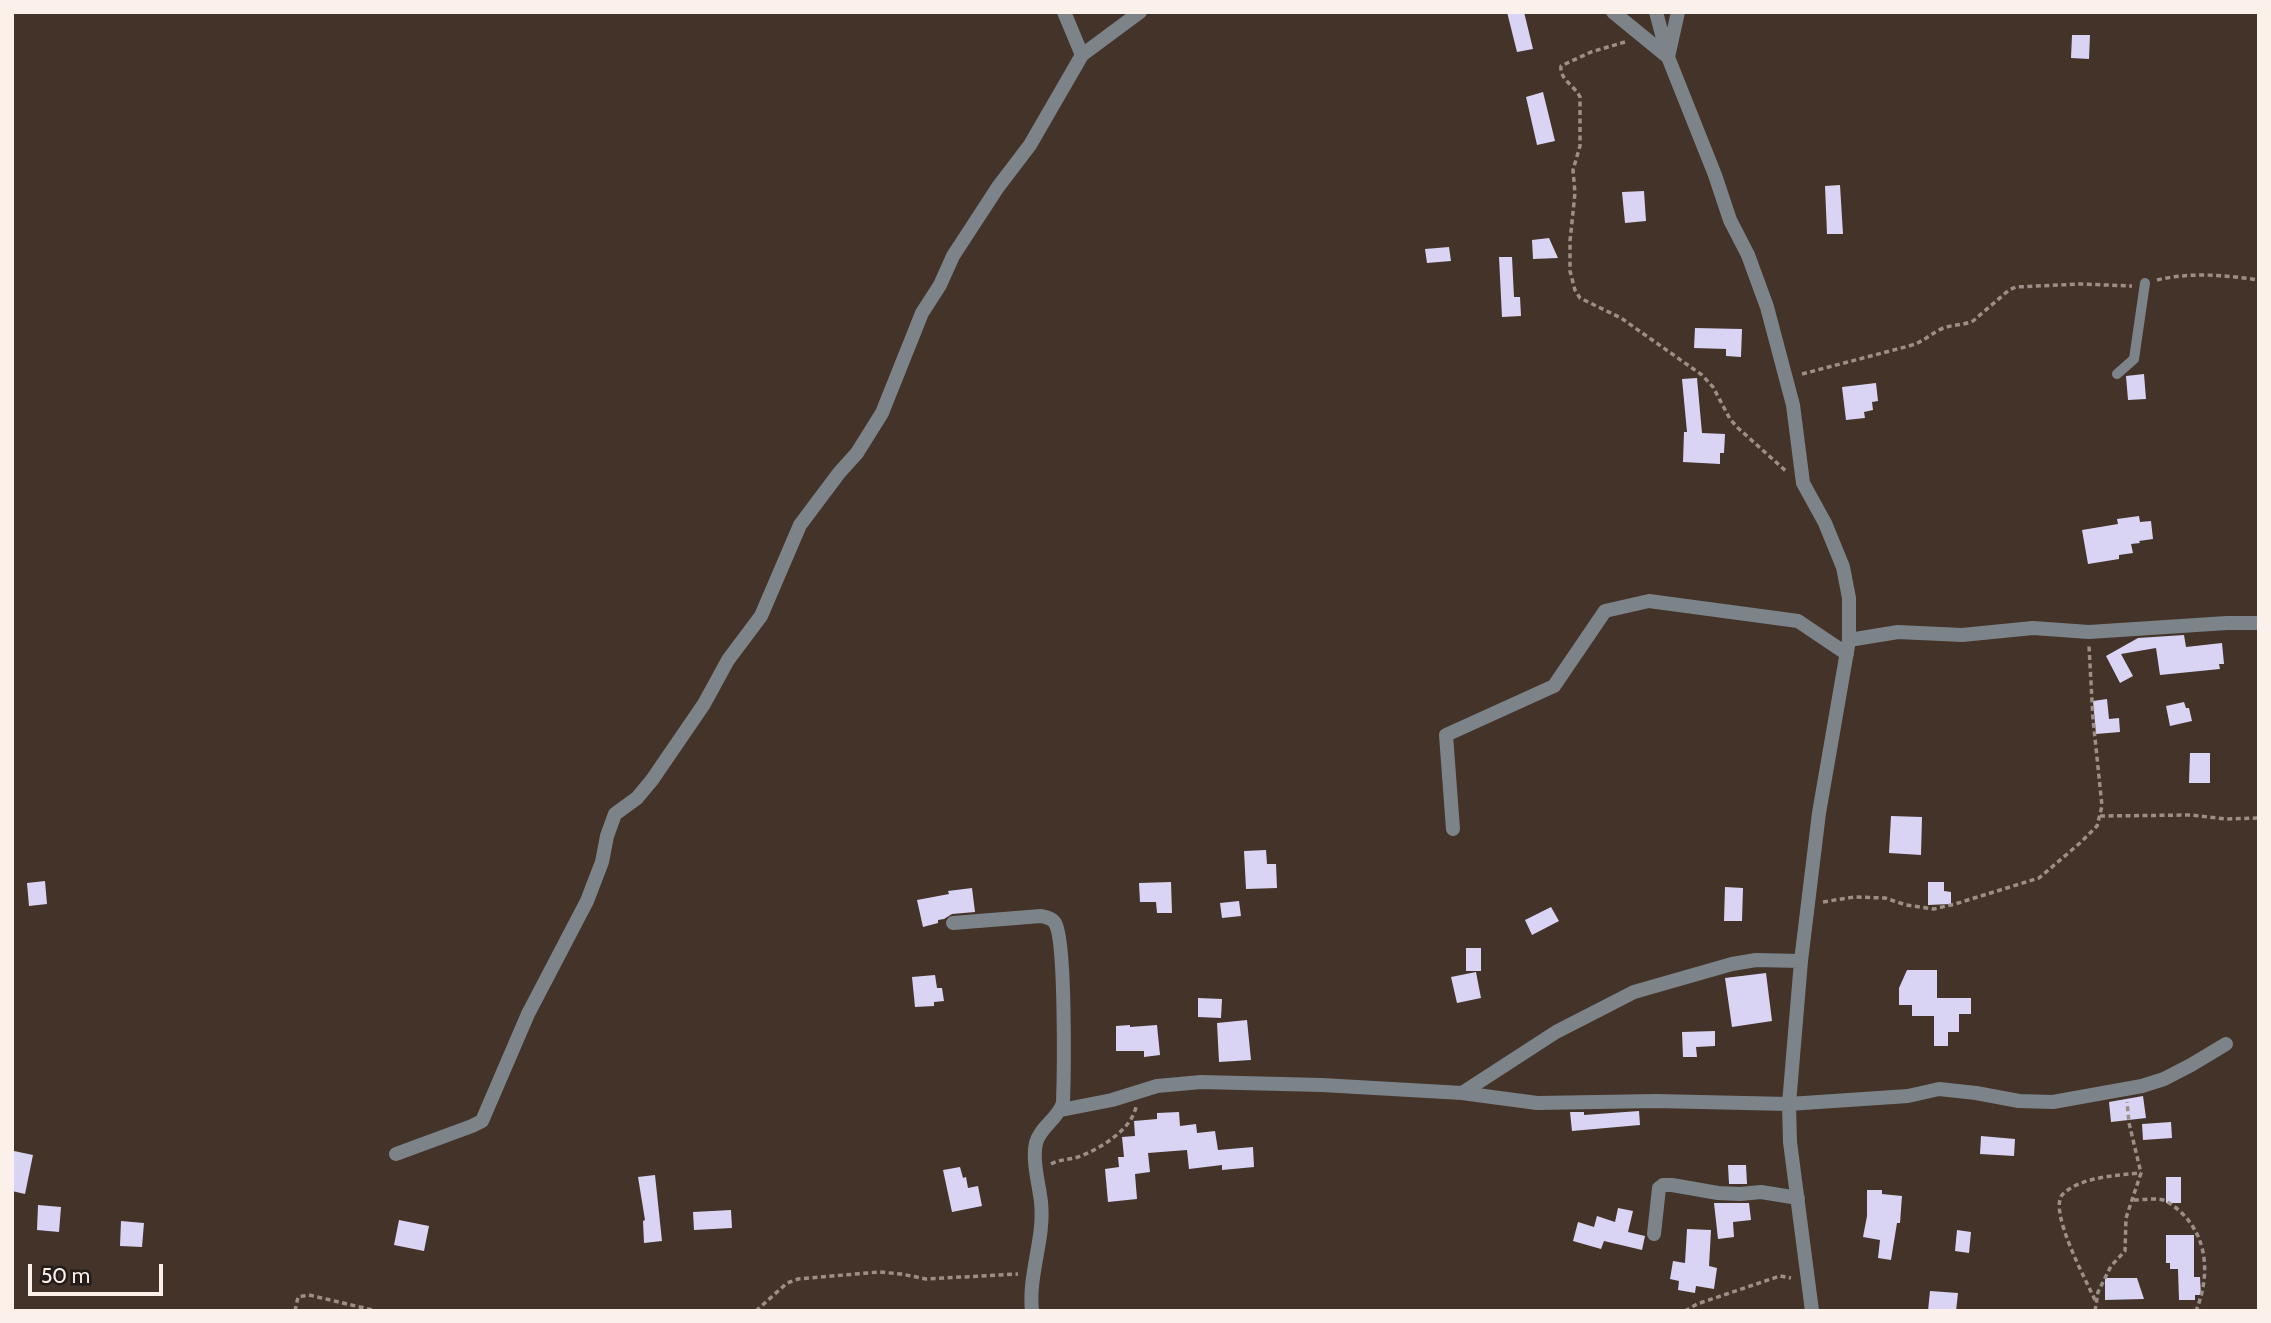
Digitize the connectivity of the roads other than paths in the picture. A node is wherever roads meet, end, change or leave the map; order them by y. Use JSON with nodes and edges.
{"nodes":[{"id":1,"x":1064,"y":12,"type":"edge"},
{"id":2,"x":1140,"y":12,"type":"edge"},
{"id":3,"x":1613,"y":12,"type":"edge"},
{"id":4,"x":1656,"y":12,"type":"edge"},
{"id":5,"x":1678,"y":12,"type":"edge"},
{"id":6,"x":1082,"y":55,"type":"junction"},
{"id":7,"x":1668,"y":57,"type":"junction"},
{"id":8,"x":2145,"y":283,"type":"road end"},
{"id":9,"x":2117,"y":373,"type":"dead end"},
{"id":10,"x":2259,"y":623,"type":"edge"},
{"id":11,"x":1848,"y":647,"type":"junction"},
{"id":12,"x":1453,"y":829,"type":"dead end"},
{"id":13,"x":953,"y":923,"type":"dead end"},
{"id":14,"x":1801,"y":961,"type":"junction"},
{"id":15,"x":2226,"y":1044,"type":"dead end"},
{"id":16,"x":1462,"y":1093,"type":"junction"},
{"id":17,"x":1789,"y":1104,"type":"junction"},
{"id":18,"x":1061,"y":1110,"type":"junction"},
{"id":19,"x":396,"y":1154,"type":"dead end"},
{"id":20,"x":1798,"y":1198,"type":"junction"},
{"id":21,"x":1654,"y":1234,"type":"dead end"},
{"id":22,"x":1032,"y":1311,"type":"edge"},
{"id":23,"x":1812,"y":1311,"type":"edge"}],
"edges":[{"from":1,"to":6,"type":"street"},
{"from":2,"to":6,"type":"street"},
{"from":3,"to":7,"type":"street"},
{"from":4,"to":7,"type":"street"},
{"from":5,"to":7,"type":"street"},
{"from":6,"to":19,"type":"street"},
{"from":7,"to":11,"type":"street"},
{"from":8,"to":9,"type":"lane"},
{"from":10,"to":11,"type":"street"},
{"from":11,"to":12,"type":"street"},
{"from":11,"to":14,"type":"street"},
{"from":13,"to":18,"type":"street"},
{"from":14,"to":16,"type":"street"},
{"from":14,"to":17,"type":"street"},
{"from":15,"to":17,"type":"street"},
{"from":16,"to":17,"type":"street"},
{"from":16,"to":18,"type":"street"},
{"from":17,"to":20,"type":"street"},
{"from":18,"to":22,"type":"street"},
{"from":20,"to":21,"type":"street"},
{"from":20,"to":23,"type":"street"}]}
